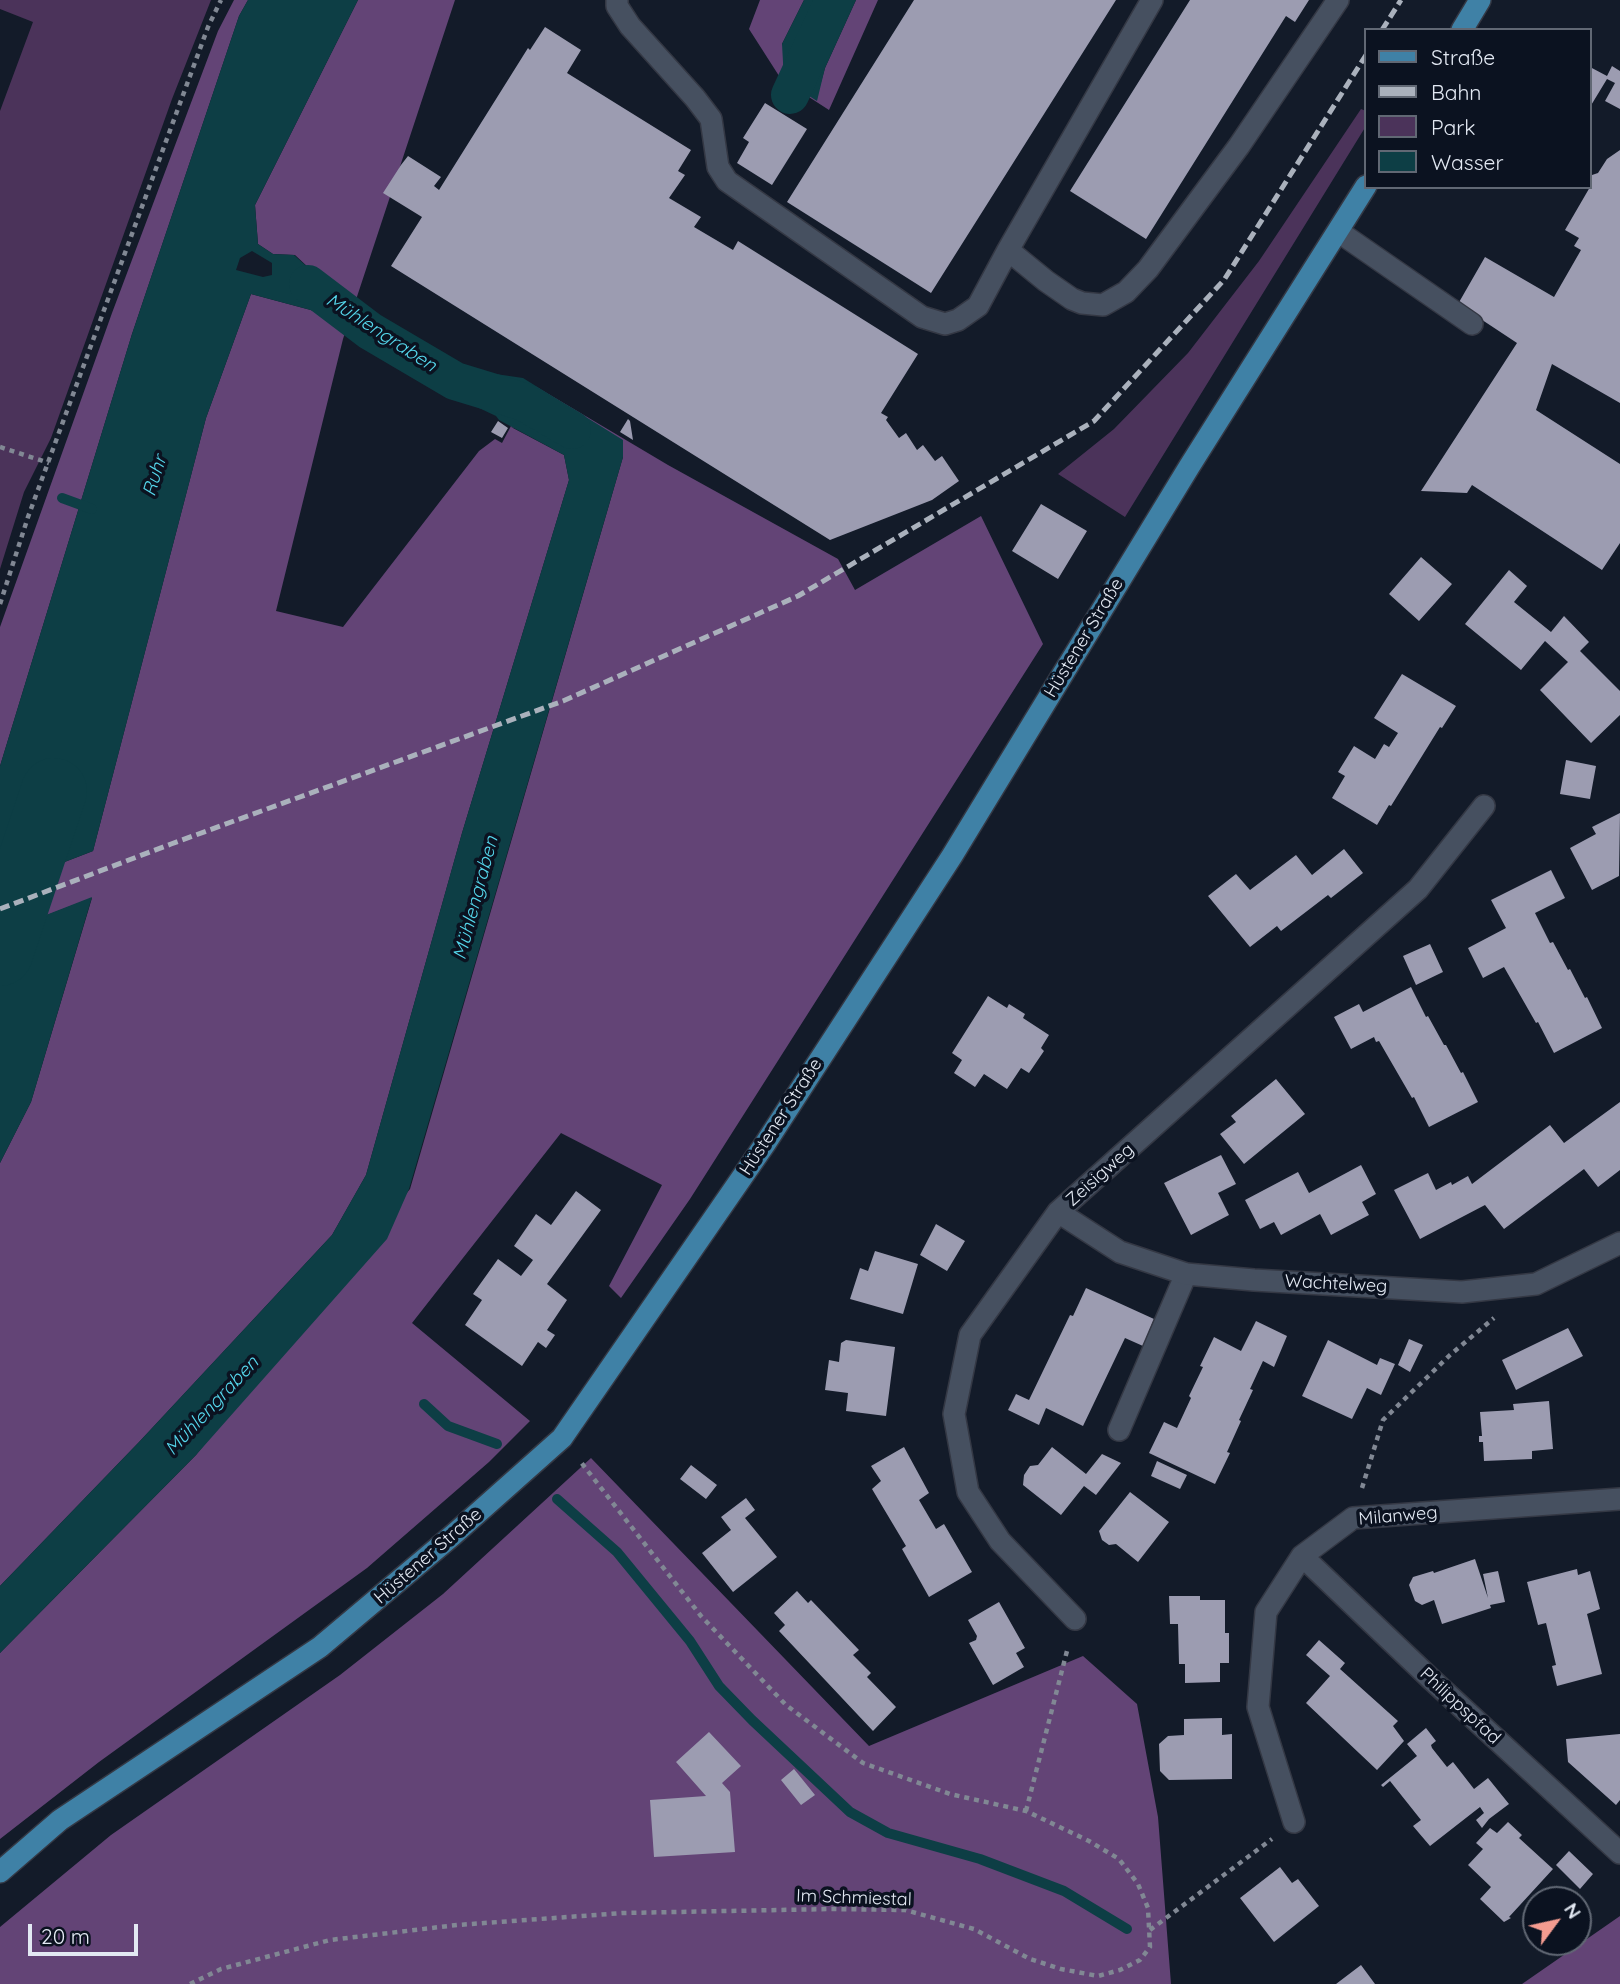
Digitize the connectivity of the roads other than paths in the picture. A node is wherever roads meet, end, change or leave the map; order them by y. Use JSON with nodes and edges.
{"nodes":[{"id":1,"x":617,"y":0,"type":"edge"},
{"id":2,"x":1153,"y":0,"type":"edge"},
{"id":3,"x":1338,"y":0,"type":"edge"},
{"id":4,"x":1480,"y":0,"type":"edge"},
{"id":5,"x":1463,"y":28,"type":"edge"},
{"id":6,"x":1364,"y":189,"type":"edge"},
{"id":7,"x":1339,"y":232,"type":"junction"},
{"id":8,"x":1008,"y":250,"type":"junction"},
{"id":9,"x":1472,"y":324,"type":"dead end"},
{"id":10,"x":1484,"y":806,"type":"dead end"},
{"id":11,"x":1058,"y":1212,"type":"junction"},
{"id":12,"x":1620,"y":1243,"type":"edge"},
{"id":13,"x":1186,"y":1274,"type":"junction"},
{"id":14,"x":1119,"y":1430,"type":"dead end"},
{"id":15,"x":1620,"y":1499,"type":"edge"},
{"id":16,"x":1302,"y":1556,"type":"junction"},
{"id":17,"x":1075,"y":1619,"type":"road end"},
{"id":18,"x":1294,"y":1822,"type":"road end"},
{"id":19,"x":1620,"y":1853,"type":"edge"},
{"id":20,"x":0,"y":1872,"type":"edge"}],
"edges":[{"from":1,"to":8,"type":"street"},
{"from":2,"to":8,"type":"street"},
{"from":3,"to":8,"type":"street"},
{"from":4,"to":5,"type":"main road"},
{"from":6,"to":7,"type":"main road","name":"Hüstener Straße"},
{"from":7,"to":9,"type":"street"},
{"from":7,"to":20,"type":"main road","name":"Hüstener Straße"},
{"from":10,"to":11,"type":"street","name":"Zeisigweg"},
{"from":11,"to":13,"type":"street","name":"Wachtelweg"},
{"from":11,"to":17,"type":"street","name":"Zeisigweg"},
{"from":12,"to":13,"type":"street","name":"Wachtelweg"},
{"from":13,"to":14,"type":"street"},
{"from":15,"to":16,"type":"street","name":"Milanweg"},
{"from":16,"to":18,"type":"street","name":"Milanweg"},
{"from":16,"to":19,"type":"street","name":"Philippspfad"}]}
